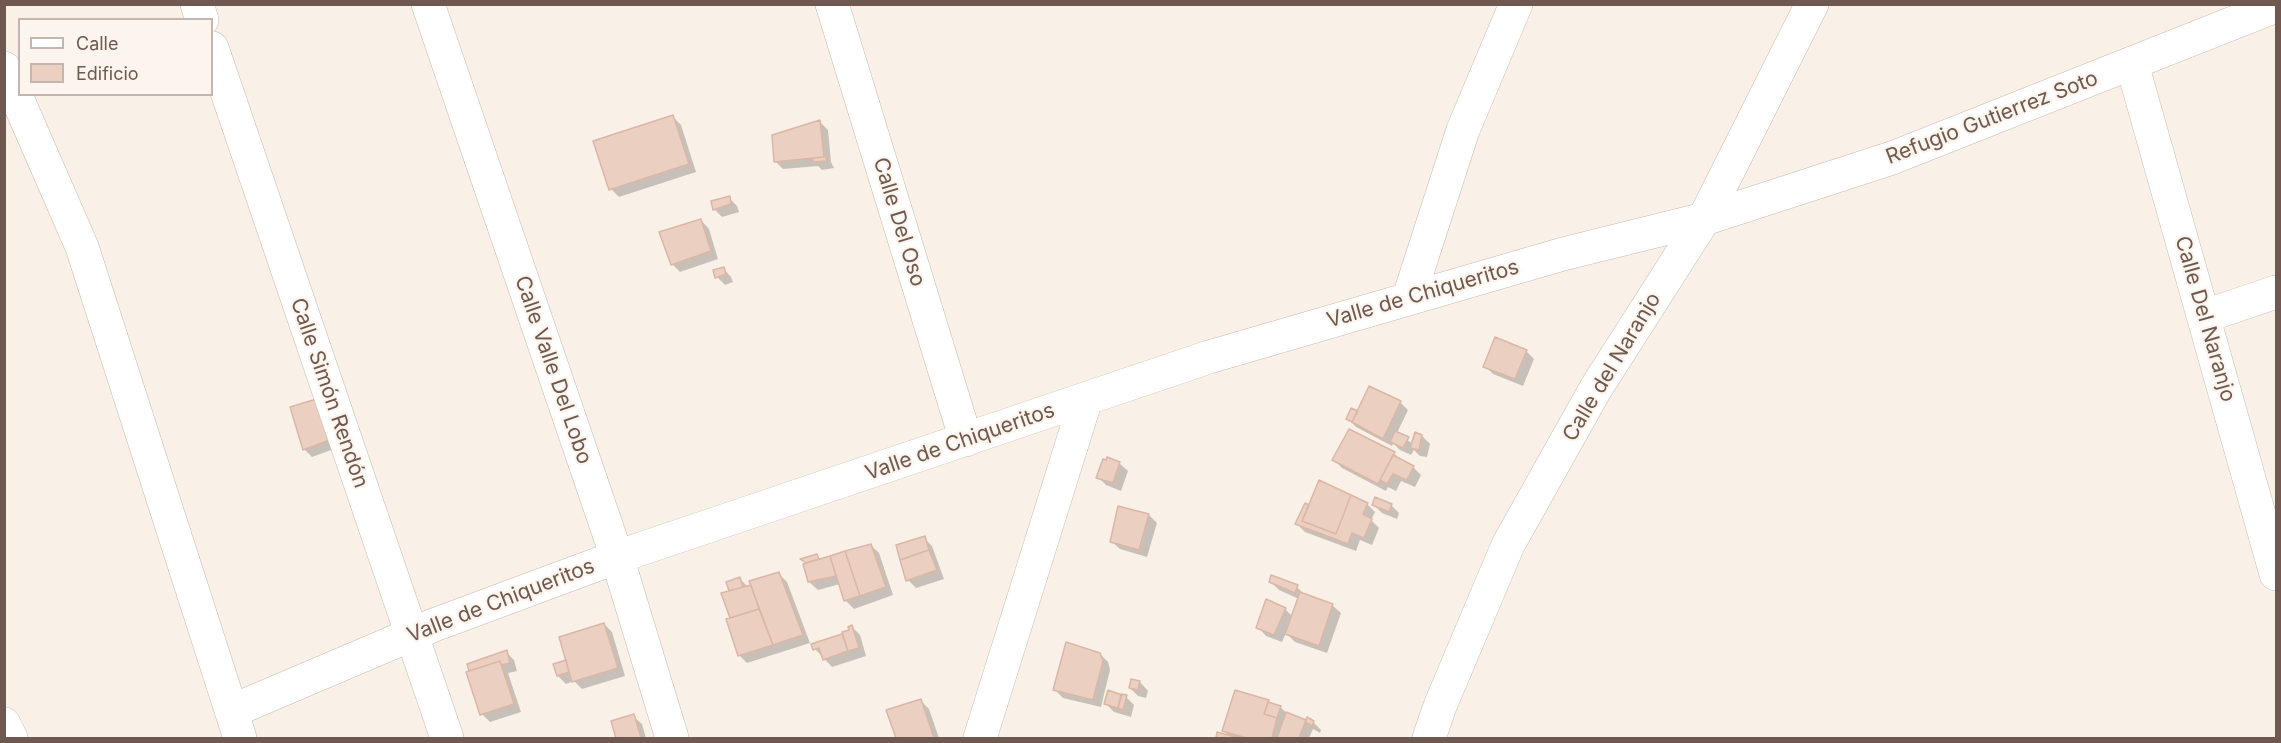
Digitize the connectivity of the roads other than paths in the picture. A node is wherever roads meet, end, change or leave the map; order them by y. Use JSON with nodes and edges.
{"nodes":[{"id":1,"x":429,"y":4,"type":"edge"},
{"id":2,"x":831,"y":4,"type":"edge"},
{"id":3,"x":1516,"y":4,"type":"edge"},
{"id":4,"x":1812,"y":4,"type":"edge"},
{"id":5,"x":2277,"y":6,"type":"edge"},
{"id":6,"x":213,"y":51,"type":"edge"},
{"id":7,"x":2132,"y":64,"type":"junction"},
{"id":8,"x":4,"y":68,"type":"edge"},
{"id":9,"x":1704,"y":219,"type":"junction"},
{"id":10,"x":2277,"y":292,"type":"edge"},
{"id":11,"x":1409,"y":297,"type":"junction"},
{"id":12,"x":2205,"y":316,"type":"junction"},
{"id":13,"x":1086,"y":399,"type":"junction"},
{"id":14,"x":966,"y":440,"type":"junction"},
{"id":15,"x":617,"y":557,"type":"junction"},
{"id":16,"x":2277,"y":574,"type":"edge"},
{"id":17,"x":412,"y":634,"type":"junction"},
{"id":18,"x":4,"y":724,"type":"edge"},
{"id":19,"x":236,"y":725,"type":"edge"},
{"id":20,"x":11,"y":738,"type":"edge"},
{"id":21,"x":447,"y":738,"type":"edge"},
{"id":22,"x":672,"y":738,"type":"edge"},
{"id":23,"x":980,"y":738,"type":"edge"},
{"id":24,"x":1429,"y":738,"type":"edge"}],
"edges":[{"from":1,"to":15,"type":"street","name":"Calle Valle Del Lobo"},
{"from":2,"to":14,"type":"street","name":"Calle Del Oso"},
{"from":3,"to":11,"type":"street"},
{"from":4,"to":9,"type":"street","name":"Calle del Naranjo"},
{"from":5,"to":7,"type":"street","name":"Refugio Gutierrez Soto"},
{"from":6,"to":17,"type":"street","name":"Calle Simón Rendón"},
{"from":7,"to":9,"type":"street","name":"Refugio Gutierrez Soto"},
{"from":7,"to":12,"type":"street","name":"Calle Del Naranjo"},
{"from":8,"to":19,"type":"street"},
{"from":9,"to":11,"type":"street","name":"Valle de Chiqueritos"},
{"from":9,"to":24,"type":"street","name":"Calle del Naranjo"},
{"from":10,"to":12,"type":"street"},
{"from":11,"to":13,"type":"street","name":"Valle de Chiqueritos"},
{"from":12,"to":16,"type":"street","name":"Calle Del Naranjo"},
{"from":13,"to":14,"type":"street","name":"Valle de Chiqueritos"},
{"from":13,"to":23,"type":"street"},
{"from":14,"to":15,"type":"street","name":"Valle de Chiqueritos"},
{"from":15,"to":17,"type":"street","name":"Valle de Chiqueritos"},
{"from":15,"to":22,"type":"street","name":"Calle Valle Del Lobo"},
{"from":17,"to":19,"type":"street","name":"Valle de Chiqueritos"},
{"from":17,"to":21,"type":"street","name":"Calle Simón Rendón"},
{"from":18,"to":20,"type":"street"}]}
